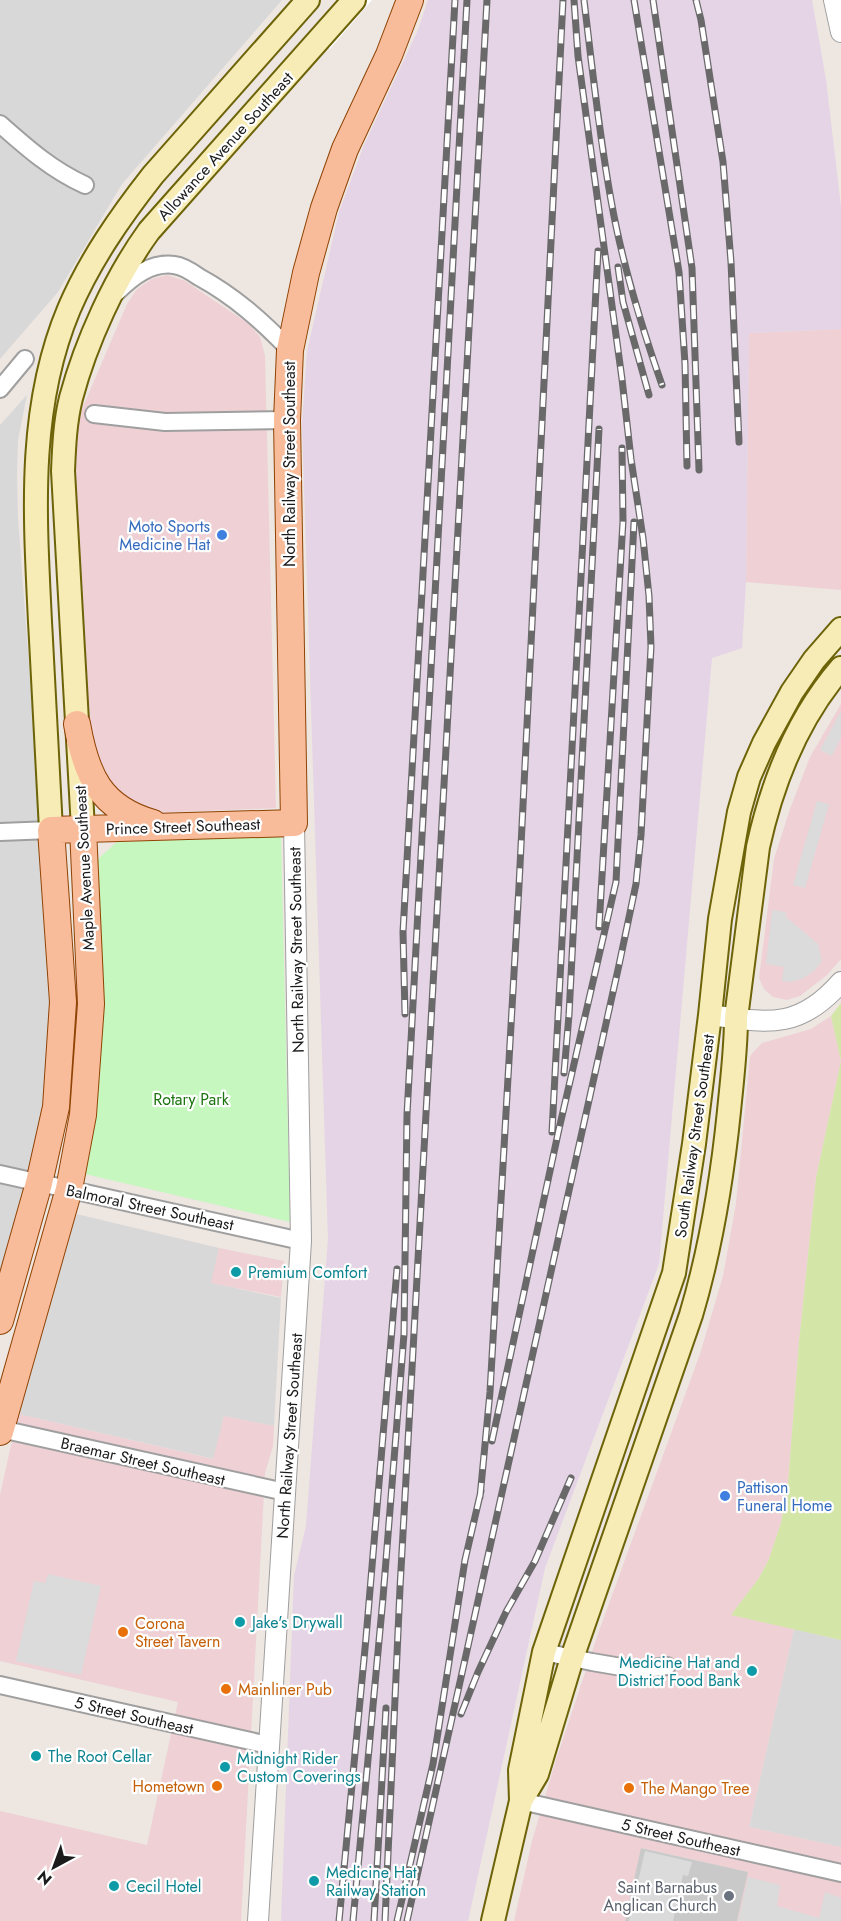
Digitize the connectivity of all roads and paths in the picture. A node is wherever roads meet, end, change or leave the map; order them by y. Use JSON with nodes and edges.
{"nodes":[{"id":1,"x":308,"y":0,"type":"edge"},
{"id":2,"x":354,"y":0,"type":"edge"},
{"id":3,"x":410,"y":0,"type":"edge"},
{"id":4,"x":834,"y":0,"type":"edge"},
{"id":5,"x":840,"y":24,"type":"edge"},
{"id":6,"x":0,"y":124,"type":"edge"},
{"id":7,"x":85,"y":185,"type":"dead end"},
{"id":8,"x":90,"y":267,"type":"joint"},
{"id":9,"x":108,"y":302,"type":"junction"},
{"id":10,"x":290,"y":350,"type":"junction"},
{"id":11,"x":25,"y":360,"type":"dead end"},
{"id":12,"x":0,"y":389,"type":"edge"},
{"id":13,"x":94,"y":414,"type":"dead end"},
{"id":14,"x":286,"y":420,"type":"junction"},
{"id":15,"x":841,"y":629,"type":"edge"},
{"id":16,"x":841,"y":668,"type":"edge"},
{"id":17,"x":77,"y":724,"type":"junction"},
{"id":18,"x":294,"y":823,"type":"junction"},
{"id":19,"x":165,"y":827,"type":"junction"},
{"id":20,"x":83,"y":829,"type":"junction"},
{"id":21,"x":51,"y":830,"type":"junction"},
{"id":22,"x":0,"y":832,"type":"edge"},
{"id":23,"x":841,"y":982,"type":"edge"},
{"id":24,"x":710,"y":1015,"type":"junction"},
{"id":25,"x":736,"y":1018,"type":"junction"},
{"id":26,"x":0,"y":1174,"type":"edge"},
{"id":27,"x":39,"y":1183,"type":"junction"},
{"id":28,"x":69,"y":1189,"type":"junction"},
{"id":29,"x":301,"y":1241,"type":"junction"},
{"id":30,"x":0,"y":1320,"type":"edge"},
{"id":31,"x":1,"y":1431,"type":"edge"},
{"id":32,"x":285,"y":1492,"type":"junction"},
{"id":33,"x":544,"y":1652,"type":"junction"},
{"id":34,"x":572,"y":1658,"type":"junction"},
{"id":35,"x":667,"y":1665,"type":"dead end"},
{"id":36,"x":0,"y":1685,"type":"edge"},
{"id":37,"x":268,"y":1745,"type":"junction"},
{"id":38,"x":521,"y":1801,"type":"junction"},
{"id":39,"x":841,"y":1874,"type":"edge"},
{"id":40,"x":258,"y":1921,"type":"edge"},
{"id":41,"x":493,"y":1921,"type":"edge"}],
"edges":[{"from":1,"to":8,"type":"main road","name":"Allowance Avenue Southeast"},
{"from":2,"to":9,"type":"main road","name":"Allowance Avenue Southeast"},
{"from":3,"to":10,"type":"main road","name":"North Railway Street Southeast"},
{"from":4,"to":5,"type":"street"},
{"from":6,"to":7,"type":"street"},
{"from":8,"to":21,"type":"main road","name":"Maple Avenue Southeast"},
{"from":9,"to":10,"type":"street"},
{"from":9,"to":17,"type":"main road","name":"Maple Avenue Southeast"},
{"from":10,"to":14,"type":"main road","name":"North Railway Street Southeast"},
{"from":11,"to":12,"type":"street"},
{"from":13,"to":14,"type":"street"},
{"from":14,"to":18,"type":"main road","name":"North Railway Street Southeast"},
{"from":15,"to":24,"type":"main road","name":"South Railway Street Southeast"},
{"from":16,"to":25,"type":"main road","name":"South Railway Street Southeast"},
{"from":17,"to":19,"type":"main road"},
{"from":17,"to":20,"type":"main road","name":"Maple Avenue Southeast"},
{"from":18,"to":19,"type":"main road","name":"Prince Street Southeast"},
{"from":18,"to":29,"type":"street","name":"North Railway Street Southeast"},
{"from":19,"to":20,"type":"main road","name":"Prince Street Southeast"},
{"from":20,"to":21,"type":"main road","name":"Prince Street Southeast"},
{"from":20,"to":28,"type":"main road","name":"Maple Avenue Southeast"},
{"from":21,"to":22,"type":"street","name":"Prince Street Southeast"},
{"from":21,"to":27,"type":"main road","name":"Maple Avenue Southeast"},
{"from":23,"to":25,"type":"street"},
{"from":24,"to":25,"type":"street"},
{"from":24,"to":33,"type":"main road","name":"South Railway Street Southeast"},
{"from":25,"to":34,"type":"main road","name":"South Railway Street Southeast"},
{"from":26,"to":27,"type":"street","name":"Balmoral Street Southeast"},
{"from":27,"to":28,"type":"street","name":"Balmoral Street Southeast"},
{"from":27,"to":30,"type":"main road","name":"Maple Avenue Southeast"},
{"from":28,"to":29,"type":"street","name":"Balmoral Street Southeast"},
{"from":28,"to":31,"type":"main road","name":"Maple Avenue Southeast"},
{"from":29,"to":32,"type":"street","name":"North Railway Street Southeast"},
{"from":31,"to":32,"type":"street","name":"Braemar Street Southeast"},
{"from":32,"to":37,"type":"street","name":"North Railway Street Southeast"},
{"from":33,"to":34,"type":"street"},
{"from":33,"to":38,"type":"main road","name":"South Railway Street Southeast"},
{"from":34,"to":35,"type":"street"},
{"from":34,"to":38,"type":"main road","name":"South Railway Street Southeast"},
{"from":36,"to":37,"type":"street","name":"5 Street Southeast"},
{"from":37,"to":40,"type":"street","name":"North Railway Street Southeast"},
{"from":38,"to":39,"type":"street","name":"5 Street Southeast"},
{"from":38,"to":41,"type":"main road","name":"South Railway Street Southeast"}]}
